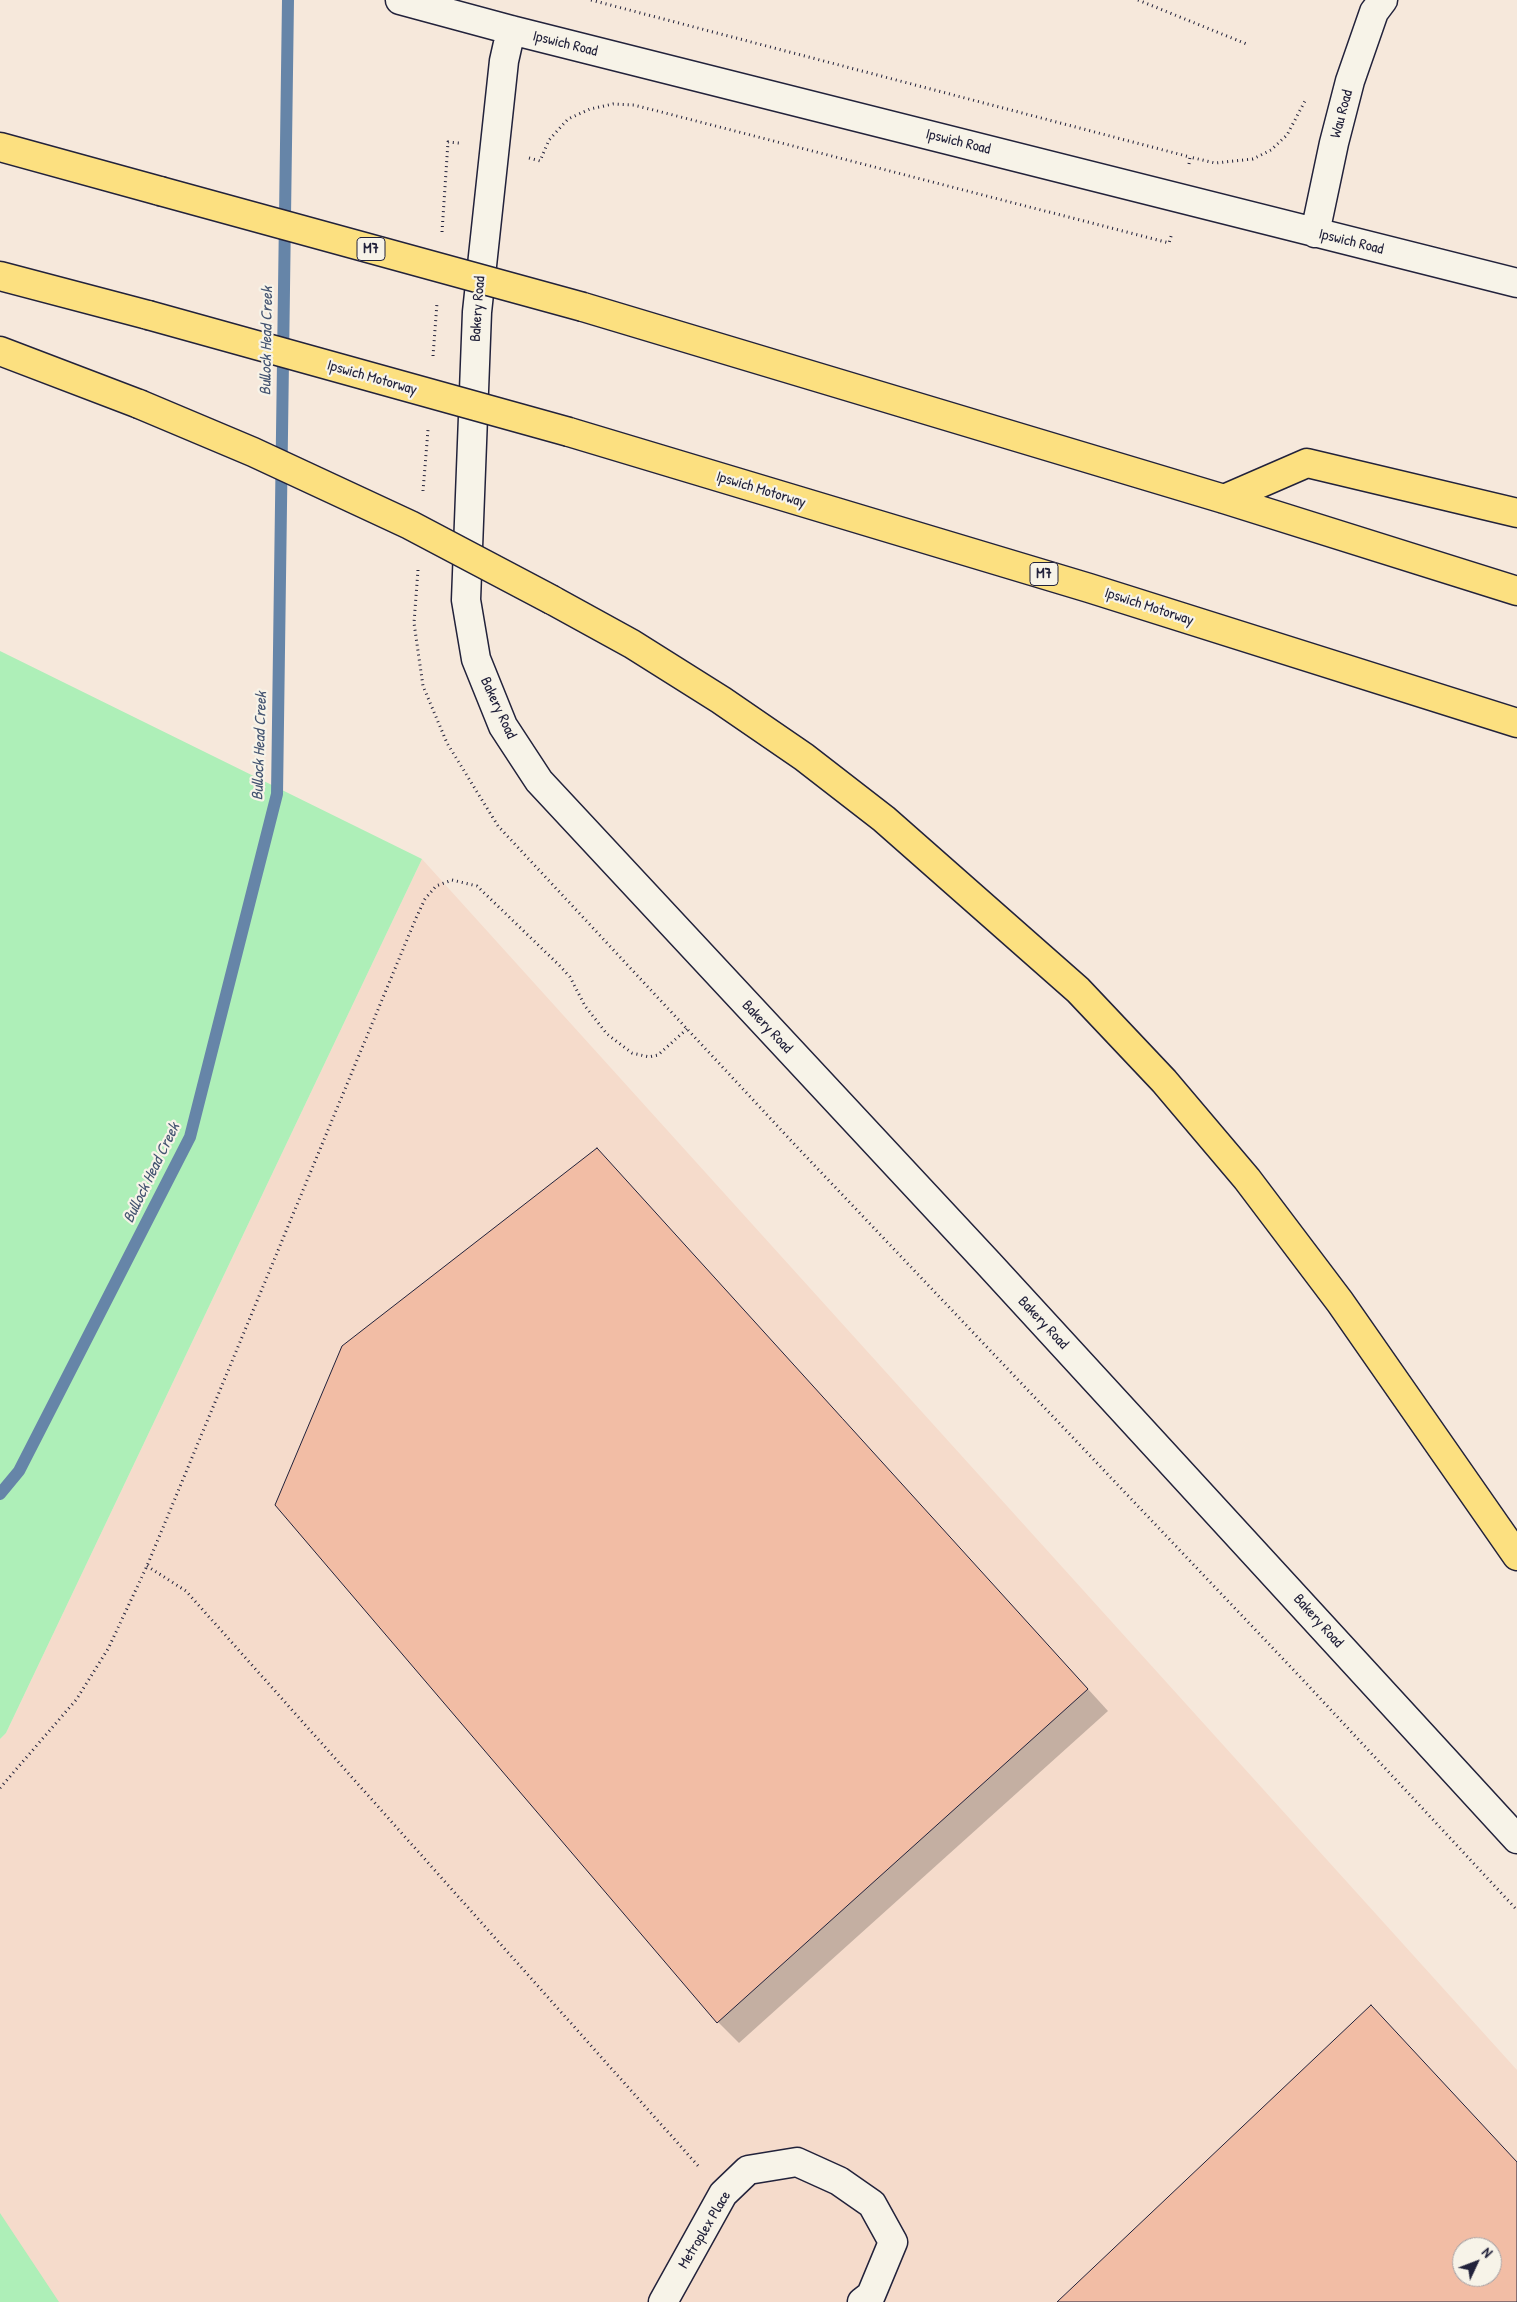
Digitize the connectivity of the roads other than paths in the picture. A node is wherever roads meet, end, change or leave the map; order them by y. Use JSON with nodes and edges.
{"nodes":[{"id":1,"x":400,"y":0,"type":"edge"},
{"id":2,"x":1383,"y":0,"type":"edge"},
{"id":3,"x":511,"y":30,"type":"junction"},
{"id":4,"x":0,"y":147,"type":"edge"},
{"id":5,"x":1315,"y":233,"type":"junction"},
{"id":6,"x":0,"y":276,"type":"edge"},
{"id":7,"x":1517,"y":283,"type":"edge"},
{"id":8,"x":0,"y":351,"type":"edge"},
{"id":9,"x":1224,"y":499,"type":"junction"},
{"id":10,"x":1517,"y":513,"type":"edge"},
{"id":11,"x":1517,"y":591,"type":"edge"},
{"id":12,"x":1517,"y":723,"type":"edge"},
{"id":13,"x":1517,"y":1556,"type":"edge"},
{"id":14,"x":1517,"y":1839,"type":"edge"},
{"id":15,"x":663,"y":2302,"type":"edge"},
{"id":16,"x":862,"y":2302,"type":"edge"}],
"edges":[{"from":1,"to":3,"type":"street","name":"Ipswich Road"},
{"from":2,"to":5,"type":"street","name":"Wau Road"},
{"from":3,"to":5,"type":"street","name":"Ipswich Road"},
{"from":3,"to":14,"type":"street","name":"Bakery Road"},
{"from":4,"to":9,"type":"highway","number":"M7","bridge":true},
{"from":5,"to":7,"type":"street","name":"Ipswich Road"},
{"from":6,"to":12,"type":"highway","name":"Ipswich Motorway","number":"M7","bridge":true},
{"from":8,"to":13,"type":"highway","bridge":true},
{"from":9,"to":10,"type":"highway"},
{"from":9,"to":11,"type":"highway","number":"M7"},
{"from":15,"to":16,"type":"street","name":"Metroplex Place"}]}
